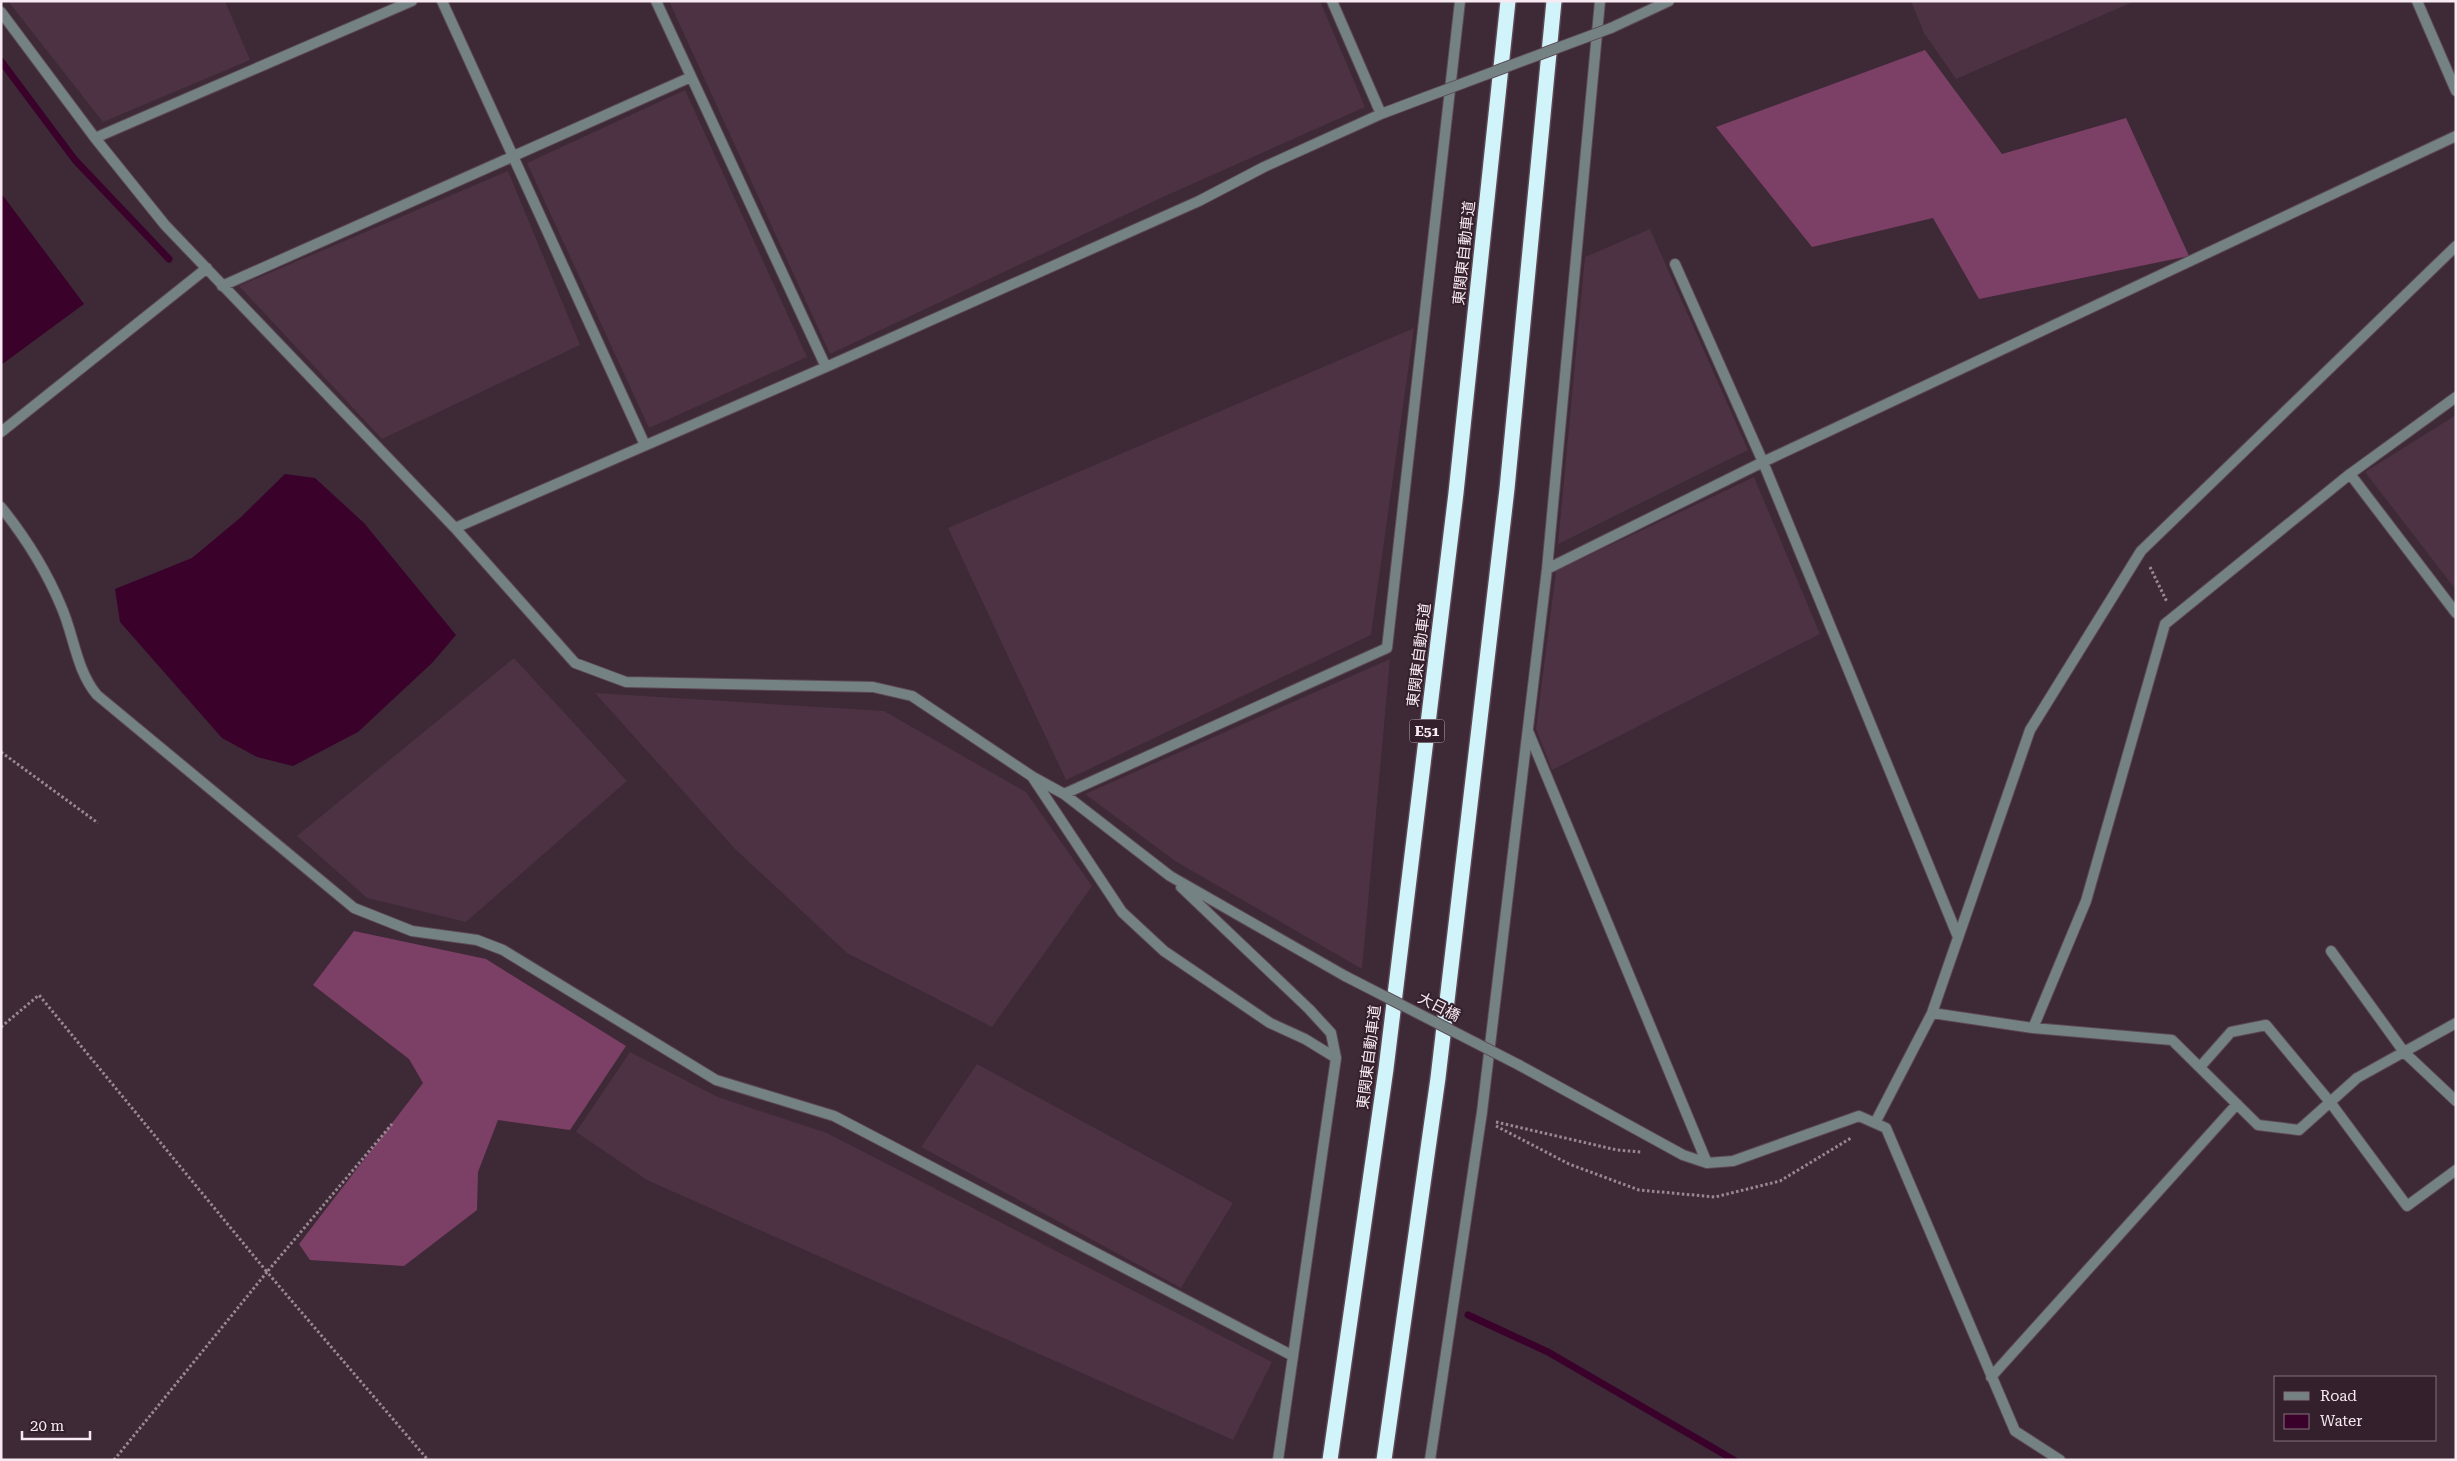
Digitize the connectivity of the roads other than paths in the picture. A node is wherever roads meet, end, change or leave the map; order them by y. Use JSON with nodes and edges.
{"nodes":[{"id":1,"x":412,"y":1,"type":"edge"},
{"id":2,"x":442,"y":1,"type":"edge"},
{"id":3,"x":656,"y":1,"type":"edge"},
{"id":4,"x":1332,"y":1,"type":"edge"},
{"id":5,"x":1460,"y":1,"type":"edge"},
{"id":6,"x":1508,"y":1,"type":"edge"},
{"id":7,"x":1554,"y":1,"type":"edge"},
{"id":8,"x":1600,"y":1,"type":"edge"},
{"id":9,"x":1669,"y":1,"type":"edge"},
{"id":10,"x":2417,"y":1,"type":"edge"},
{"id":11,"x":1,"y":12,"type":"edge"},
{"id":12,"x":691,"y":77,"type":"junction"},
{"id":13,"x":2456,"y":91,"type":"edge"},
{"id":14,"x":1381,"y":114,"type":"junction"},
{"id":15,"x":2456,"y":136,"type":"edge"},
{"id":16,"x":95,"y":138,"type":"junction"},
{"id":17,"x":514,"y":156,"type":"junction"},
{"id":18,"x":2456,"y":246,"type":"edge"},
{"id":19,"x":1676,"y":264,"type":"dead end"},
{"id":20,"x":207,"y":268,"type":"junction"},
{"id":21,"x":222,"y":286,"type":"junction"},
{"id":22,"x":826,"y":368,"type":"junction"},
{"id":23,"x":2456,"y":397,"type":"edge"},
{"id":24,"x":1,"y":432,"type":"edge"},
{"id":25,"x":645,"y":445,"type":"junction"},
{"id":26,"x":1763,"y":462,"type":"junction"},
{"id":27,"x":2350,"y":474,"type":"junction"},
{"id":28,"x":1,"y":506,"type":"edge"},
{"id":29,"x":455,"y":528,"type":"junction"},
{"id":30,"x":1547,"y":569,"type":"junction"},
{"id":31,"x":2456,"y":613,"type":"edge"},
{"id":32,"x":1528,"y":730,"type":"junction"},
{"id":33,"x":1033,"y":777,"type":"junction"},
{"id":34,"x":1064,"y":794,"type":"junction"},
{"id":35,"x":1170,"y":876,"type":"junction"},
{"id":36,"x":1958,"y":937,"type":"junction"},
{"id":37,"x":2331,"y":951,"type":"dead end"},
{"id":38,"x":1932,"y":1013,"type":"junction"},
{"id":39,"x":2456,"y":1023,"type":"edge"},
{"id":40,"x":2033,"y":1028,"type":"junction"},
{"id":41,"x":2404,"y":1052,"type":"junction"},
{"id":42,"x":1336,"y":1058,"type":"junction"},
{"id":43,"x":2200,"y":1067,"type":"junction"},
{"id":44,"x":2456,"y":1101,"type":"edge"},
{"id":45,"x":2330,"y":1102,"type":"junction"},
{"id":46,"x":2237,"y":1104,"type":"junction"},
{"id":47,"x":1875,"y":1123,"type":"junction"},
{"id":48,"x":1707,"y":1164,"type":"junction"},
{"id":49,"x":2456,"y":1170,"type":"edge"},
{"id":50,"x":1293,"y":1356,"type":"junction"},
{"id":51,"x":1992,"y":1377,"type":"junction"},
{"id":52,"x":1278,"y":1460,"type":"edge"},
{"id":53,"x":1330,"y":1460,"type":"edge"},
{"id":54,"x":1384,"y":1460,"type":"edge"},
{"id":55,"x":1430,"y":1460,"type":"edge"},
{"id":56,"x":2060,"y":1460,"type":"edge"}],
"edges":[{"from":1,"to":16,"type":"street"},
{"from":2,"to":17,"type":"street"},
{"from":3,"to":12,"type":"street"},
{"from":4,"to":14,"type":"street"},
{"from":5,"to":34,"type":"street"},
{"from":6,"to":53,"type":"highway","name":"東関東自動車道","number":"E51"},
{"from":7,"to":54,"type":"highway"},
{"from":8,"to":30,"type":"street"},
{"from":9,"to":14,"type":"street","bridge":true},
{"from":10,"to":13,"type":"street"},
{"from":11,"to":16,"type":"street"},
{"from":12,"to":17,"type":"street"},
{"from":12,"to":22,"type":"street"},
{"from":14,"to":22,"type":"street"},
{"from":15,"to":26,"type":"street"},
{"from":16,"to":20,"type":"street"},
{"from":17,"to":21,"type":"street"},
{"from":17,"to":25,"type":"street"},
{"from":18,"to":36,"type":"street"},
{"from":19,"to":26,"type":"street"},
{"from":20,"to":21,"type":"street"},
{"from":20,"to":24,"type":"street"},
{"from":21,"to":29,"type":"street"},
{"from":22,"to":25,"type":"street"},
{"from":23,"to":27,"type":"street"},
{"from":25,"to":29,"type":"street"},
{"from":26,"to":30,"type":"street"},
{"from":26,"to":36,"type":"street"},
{"from":27,"to":31,"type":"street"},
{"from":27,"to":40,"type":"street"},
{"from":28,"to":50,"type":"street"},
{"from":29,"to":33,"type":"street"},
{"from":30,"to":32,"type":"street"},
{"from":32,"to":48,"type":"street"},
{"from":32,"to":55,"type":"street"},
{"from":33,"to":34,"type":"street"},
{"from":33,"to":42,"type":"street"},
{"from":34,"to":35,"type":"street"},
{"from":35,"to":42,"type":"street"},
{"from":35,"to":48,"type":"street","name":"大日橋","bridge":true},
{"from":36,"to":38,"type":"street"},
{"from":37,"to":41,"type":"street"},
{"from":38,"to":40,"type":"street"},
{"from":38,"to":47,"type":"street"},
{"from":39,"to":41,"type":"street"},
{"from":40,"to":43,"type":"street"},
{"from":41,"to":44,"type":"street"},
{"from":41,"to":45,"type":"street"},
{"from":42,"to":50,"type":"street"},
{"from":43,"to":45,"type":"street"},
{"from":43,"to":46,"type":"street"},
{"from":45,"to":46,"type":"street"},
{"from":45,"to":49,"type":"street"},
{"from":46,"to":51,"type":"street"},
{"from":47,"to":48,"type":"street"},
{"from":47,"to":51,"type":"street"},
{"from":50,"to":52,"type":"street"},
{"from":51,"to":56,"type":"street"}]}
